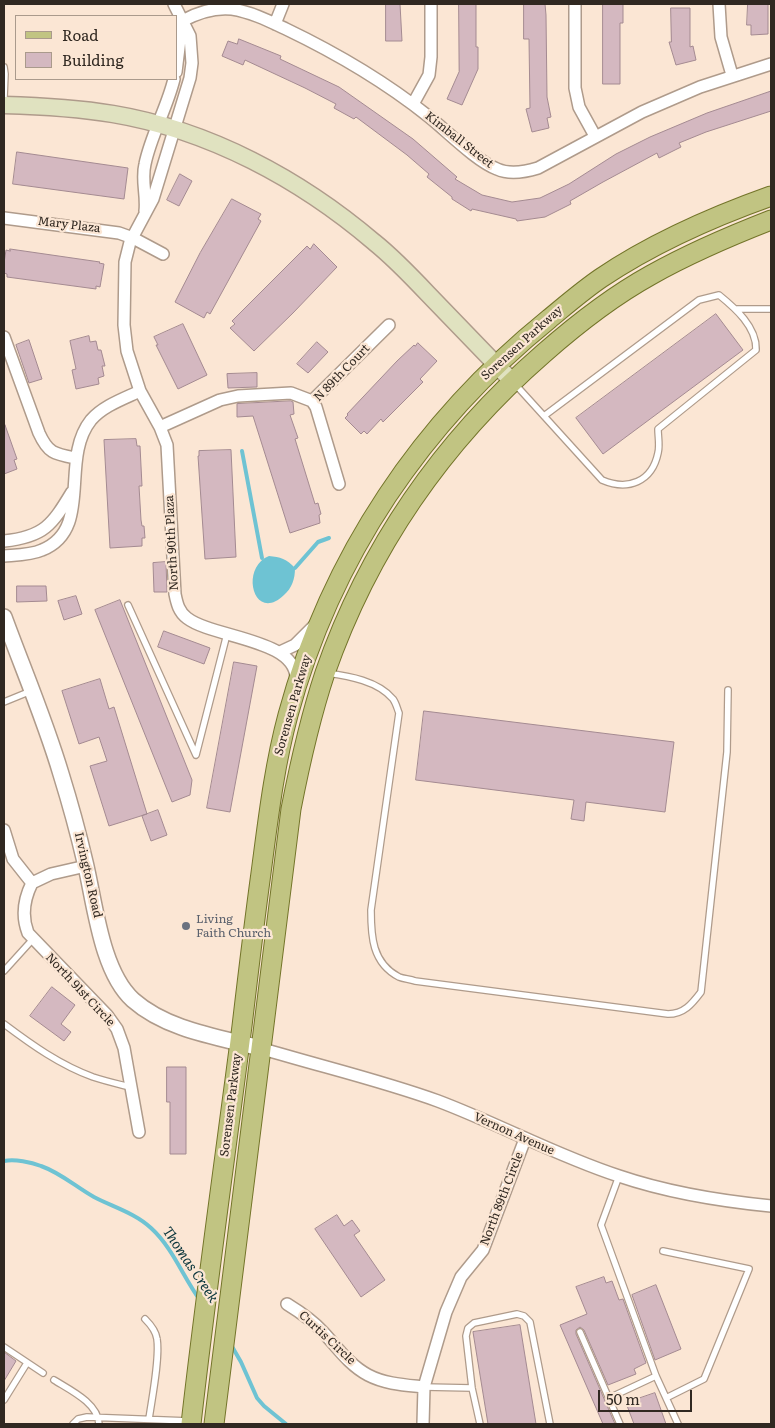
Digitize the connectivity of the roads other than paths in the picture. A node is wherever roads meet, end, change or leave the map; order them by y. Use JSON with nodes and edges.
{"nodes":[{"id":1,"x":174,"y":4,"type":"edge"},
{"id":2,"x":283,"y":4,"type":"edge"},
{"id":3,"x":431,"y":4,"type":"edge"},
{"id":4,"x":575,"y":4,"type":"edge"},
{"id":5,"x":719,"y":4,"type":"edge"},
{"id":6,"x":182,"y":21,"type":"junction"},
{"id":7,"x":275,"y":24,"type":"junction"},
{"id":8,"x":178,"y":55,"type":"edge"},
{"id":9,"x":771,"y":64,"type":"edge"},
{"id":10,"x":4,"y":67,"type":"edge"},
{"id":11,"x":732,"y":76,"type":"junction"},
{"id":12,"x":174,"y":80,"type":"edge"},
{"id":13,"x":4,"y":98,"type":"edge"},
{"id":14,"x":413,"y":104,"type":"junction"},
{"id":15,"x":4,"y":105,"type":"edge"},
{"id":16,"x":166,"y":127,"type":"junction"},
{"id":17,"x":595,"y":136,"type":"junction"},
{"id":18,"x":771,"y":196,"type":"edge"},
{"id":19,"x":144,"y":215,"type":"junction"},
{"id":20,"x":4,"y":218,"type":"edge"},
{"id":21,"x":771,"y":220,"type":"edge"},
{"id":22,"x":132,"y":238,"type":"junction"},
{"id":23,"x":163,"y":254,"type":"dead end"},
{"id":24,"x":737,"y":309,"type":"junction"},
{"id":25,"x":771,"y":310,"type":"edge"},
{"id":26,"x":389,"y":325,"type":"dead end"},
{"id":27,"x":4,"y":337,"type":"edge"},
{"id":28,"x":496,"y":364,"type":"junction"},
{"id":29,"x":512,"y":382,"type":"junction"},
{"id":30,"x":140,"y":391,"type":"junction"},
{"id":31,"x":312,"y":401,"type":"junction"},
{"id":32,"x":544,"y":416,"type":"junction"},
{"id":33,"x":160,"y":427,"type":"junction"},
{"id":34,"x":76,"y":458,"type":"junction"},
{"id":35,"x":339,"y":484,"type":"dead end"},
{"id":36,"x":73,"y":490,"type":"junction"},
{"id":37,"x":4,"y":541,"type":"edge"},
{"id":38,"x":4,"y":556,"type":"edge"},
{"id":39,"x":128,"y":605,"type":"dead end"},
{"id":40,"x":323,"y":614,"type":"junction"},
{"id":41,"x":4,"y":617,"type":"edge"},
{"id":42,"x":227,"y":634,"type":"junction"},
{"id":43,"x":280,"y":652,"type":"junction"},
{"id":44,"x":325,"y":673,"type":"junction"},
{"id":45,"x":728,"y":690,"type":"dead end"},
{"id":46,"x":32,"y":691,"type":"junction"},
{"id":47,"x":296,"y":691,"type":"junction"},
{"id":48,"x":4,"y":702,"type":"edge"},
{"id":49,"x":4,"y":830,"type":"edge"},
{"id":50,"x":86,"y":866,"type":"junction"},
{"id":51,"x":32,"y":883,"type":"junction"},
{"id":52,"x":33,"y":939,"type":"junction"},
{"id":53,"x":4,"y":971,"type":"edge"},
{"id":54,"x":4,"y":1024,"type":"edge"},
{"id":55,"x":239,"y":1042,"type":"junction"},
{"id":56,"x":260,"y":1048,"type":"junction"},
{"id":57,"x":131,"y":1087,"type":"junction"},
{"id":58,"x":139,"y":1132,"type":"dead end"},
{"id":59,"x":525,"y":1139,"type":"junction"},
{"id":60,"x":619,"y":1176,"type":"junction"},
{"id":61,"x":771,"y":1206,"type":"edge"},
{"id":62,"x":662,"y":1251,"type":"dead end"},
{"id":63,"x":287,"y":1304,"type":"dead end"},
{"id":64,"x":145,"y":1319,"type":"dead end"},
{"id":65,"x":580,"y":1332,"type":"dead end"},
{"id":66,"x":4,"y":1347,"type":"edge"},
{"id":67,"x":27,"y":1362,"type":"junction"},
{"id":68,"x":43,"y":1373,"type":"dead end"},
{"id":69,"x":656,"y":1376,"type":"junction"},
{"id":70,"x":54,"y":1380,"type":"dead end"},
{"id":71,"x":424,"y":1387,"type":"junction"},
{"id":72,"x":472,"y":1388,"type":"junction"},
{"id":73,"x":609,"y":1398,"type":"junction"},
{"id":74,"x":666,"y":1398,"type":"junction"},
{"id":75,"x":4,"y":1400,"type":"edge"},
{"id":76,"x":99,"y":1417,"type":"junction"},
{"id":77,"x":149,"y":1419,"type":"junction"},
{"id":78,"x":191,"y":1423,"type":"edge"},
{"id":79,"x":73,"y":1424,"type":"edge"},
{"id":80,"x":100,"y":1424,"type":"edge"},
{"id":81,"x":214,"y":1424,"type":"edge"},
{"id":82,"x":423,"y":1424,"type":"edge"},
{"id":83,"x":480,"y":1424,"type":"edge"},
{"id":84,"x":550,"y":1424,"type":"edge"},
{"id":85,"x":620,"y":1424,"type":"edge"},
{"id":86,"x":678,"y":1424,"type":"edge"}],
"edges":[{"from":1,"to":6,"type":"street"},
{"from":2,"to":7,"type":"street"},
{"from":3,"to":14,"type":"street"},
{"from":4,"to":17,"type":"street"},
{"from":5,"to":11,"type":"street"},
{"from":6,"to":7,"type":"street","name":"Kimball Street"},
{"from":6,"to":8,"type":"street"},
{"from":6,"to":16,"type":"street"},
{"from":7,"to":14,"type":"street","name":"Kimball Street"},
{"from":9,"to":11,"type":"street","name":"Kimball Street"},
{"from":10,"to":13,"type":"lane"},
{"from":11,"to":17,"type":"street","name":"Kimball Street"},
{"from":12,"to":16,"type":"street"},
{"from":14,"to":17,"type":"street","name":"Kimball Street"},
{"from":15,"to":16,"type":"main road"},
{"from":16,"to":19,"type":"street"},
{"from":16,"to":19,"type":"street"},
{"from":16,"to":28,"type":"main road"},
{"from":18,"to":28,"type":"main road","name":"Sorensen Parkway"},
{"from":19,"to":22,"type":"street"},
{"from":20,"to":22,"type":"street","name":"Mary Plaza"},
{"from":21,"to":29,"type":"main road","name":"Sorensen Parkway"},
{"from":22,"to":23,"type":"street","name":"Mary Plaza"},
{"from":22,"to":30,"type":"street"},
{"from":24,"to":25,"type":"lane"},
{"from":24,"to":32,"type":"lane"},
{"from":24,"to":32,"type":"lane"},
{"from":26,"to":31,"type":"street","name":"N 89th Court"},
{"from":27,"to":34,"type":"street"},
{"from":28,"to":29,"type":"main road"},
{"from":28,"to":40,"type":"main road","name":"Sorensen Parkway"},
{"from":29,"to":32,"type":"lane"},
{"from":29,"to":44,"type":"main road","name":"Sorensen Parkway"},
{"from":30,"to":33,"type":"street","name":"North 90th Plaza"},
{"from":30,"to":34,"type":"street"},
{"from":31,"to":33,"type":"street"},
{"from":31,"to":35,"type":"street","name":"N 89th Court"},
{"from":33,"to":42,"type":"street","name":"North 90th Plaza"},
{"from":34,"to":36,"type":"street"},
{"from":36,"to":37,"type":"street"},
{"from":36,"to":38,"type":"street"},
{"from":39,"to":42,"type":"lane"},
{"from":40,"to":43,"type":"street"},
{"from":40,"to":47,"type":"main road","name":"Sorensen Parkway"},
{"from":41,"to":46,"type":"street","name":"Irvington Road"},
{"from":42,"to":43,"type":"street","name":"North 90th Plaza"},
{"from":43,"to":47,"type":"street"},
{"from":44,"to":45,"type":"lane"},
{"from":44,"to":56,"type":"main road","name":"Sorensen Parkway"},
{"from":46,"to":48,"type":"lane"},
{"from":46,"to":50,"type":"street","name":"Irvington Road"},
{"from":47,"to":55,"type":"main road","name":"Sorensen Parkway"},
{"from":49,"to":51,"type":"street"},
{"from":50,"to":51,"type":"street"},
{"from":50,"to":55,"type":"street","name":"Irvington Road"},
{"from":51,"to":52,"type":"street","name":"North 91st Circle"},
{"from":52,"to":53,"type":"lane"},
{"from":52,"to":57,"type":"street","name":"North 91st Circle"},
{"from":54,"to":57,"type":"lane"},
{"from":55,"to":56,"type":"street","name":"Irvington Road"},
{"from":55,"to":78,"type":"main road","name":"Sorensen Parkway"},
{"from":56,"to":59,"type":"street","name":"Vernon Avenue"},
{"from":56,"to":81,"type":"main road","name":"Sorensen Parkway"},
{"from":57,"to":58,"type":"street","name":"North 91st Circle"},
{"from":59,"to":60,"type":"street","name":"Vernon Avenue"},
{"from":59,"to":71,"type":"street","name":"North 89th Circle"},
{"from":60,"to":61,"type":"street","name":"Vernon Avenue"},
{"from":60,"to":69,"type":"lane"},
{"from":62,"to":74,"type":"lane"},
{"from":63,"to":71,"type":"street","name":"Curtis Circle"},
{"from":64,"to":77,"type":"lane"},
{"from":65,"to":73,"type":"lane"},
{"from":66,"to":67,"type":"lane"},
{"from":67,"to":68,"type":"lane"},
{"from":67,"to":75,"type":"lane"},
{"from":69,"to":73,"type":"lane"},
{"from":69,"to":74,"type":"lane"},
{"from":70,"to":76,"type":"lane"},
{"from":71,"to":72,"type":"lane"},
{"from":71,"to":82,"type":"street","name":"North 89th Circle"},
{"from":72,"to":83,"type":"lane"},
{"from":72,"to":84,"type":"lane"},
{"from":73,"to":85,"type":"lane"},
{"from":74,"to":86,"type":"lane"},
{"from":76,"to":77,"type":"lane"},
{"from":76,"to":79,"type":"lane"},
{"from":76,"to":80,"type":"lane"},
{"from":77,"to":78,"type":"lane"}]}
